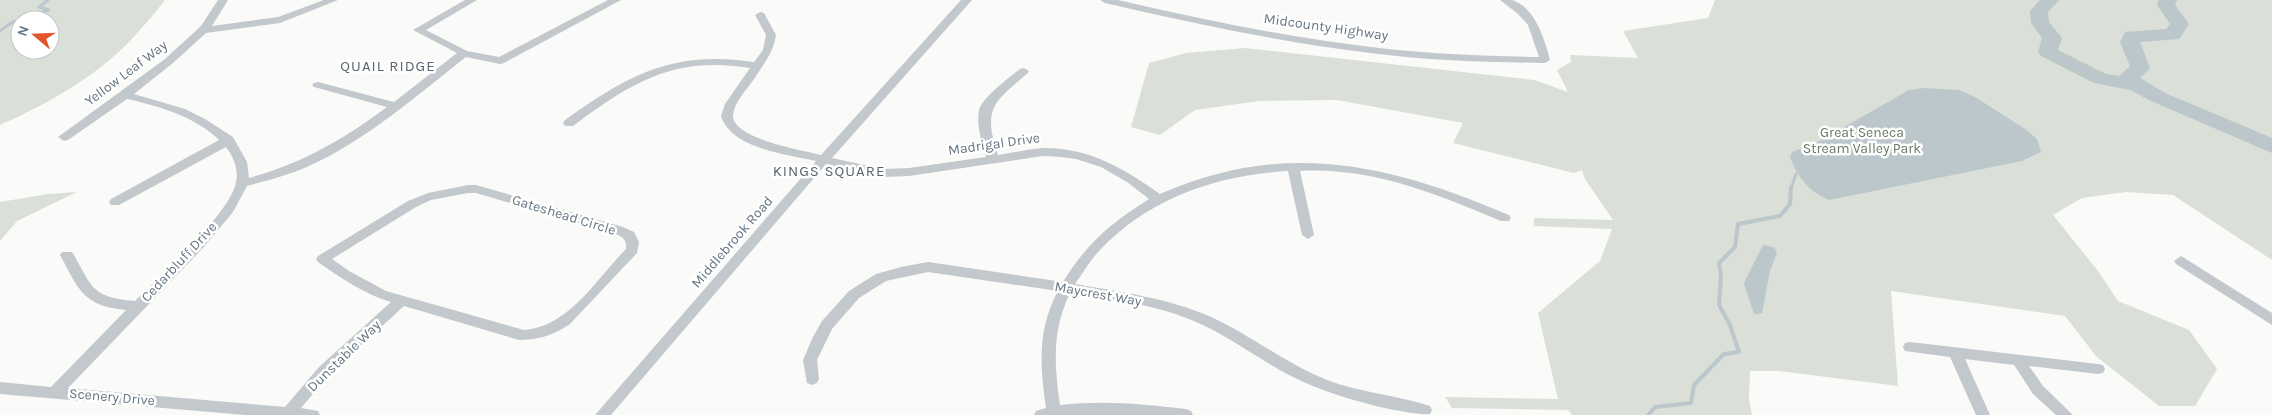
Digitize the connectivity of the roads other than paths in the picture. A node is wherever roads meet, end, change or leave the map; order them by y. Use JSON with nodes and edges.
{"nodes":[{"id":1,"x":223,"y":0,"type":"edge"},
{"id":2,"x":333,"y":0,"type":"edge"},
{"id":3,"x":472,"y":0,"type":"edge"},
{"id":4,"x":616,"y":0,"type":"edge"},
{"id":5,"x":967,"y":0,"type":"edge"},
{"id":6,"x":1105,"y":0,"type":"edge"},
{"id":7,"x":1505,"y":0,"type":"edge"},
{"id":8,"x":760,"y":15,"type":"dead end"},
{"id":9,"x":202,"y":30,"type":"junction"},
{"id":10,"x":464,"y":53,"type":"junction"},
{"id":11,"x":758,"y":66,"type":"junction"},
{"id":12,"x":1024,"y":71,"type":"dead end"},
{"id":13,"x":318,"y":85,"type":"dead end"},
{"id":14,"x":125,"y":95,"type":"junction"},
{"id":15,"x":395,"y":106,"type":"junction"},
{"id":16,"x":569,"y":123,"type":"dead end"},
{"id":17,"x":64,"y":137,"type":"dead end"},
{"id":18,"x":229,"y":140,"type":"junction"},
{"id":19,"x":824,"y":159,"type":"junction"},
{"id":20,"x":993,"y":159,"type":"junction"},
{"id":21,"x":1293,"y":166,"type":"junction"},
{"id":22,"x":243,"y":183,"type":"junction"},
{"id":23,"x":1158,"y":199,"type":"junction"},
{"id":24,"x":115,"y":202,"type":"dead end"},
{"id":25,"x":1505,"y":218,"type":"dead end"},
{"id":26,"x":1308,"y":235,"type":"dead end"},
{"id":27,"x":67,"y":254,"type":"dead end"},
{"id":28,"x":2181,"y":261,"type":"dead end"},
{"id":29,"x":1066,"y":288,"type":"junction"},
{"id":30,"x":400,"y":302,"type":"junction"},
{"id":31,"x":138,"y":306,"type":"junction"},
{"id":32,"x":2272,"y":320,"type":"edge"},
{"id":33,"x":1910,"y":347,"type":"dead end"},
{"id":34,"x":1955,"y":352,"type":"junction"},
{"id":35,"x":2018,"y":359,"type":"junction"},
{"id":36,"x":2098,"y":369,"type":"dead end"},
{"id":37,"x":812,"y":379,"type":"dead end"},
{"id":38,"x":0,"y":388,"type":"edge"},
{"id":39,"x":55,"y":392,"type":"junction"},
{"id":40,"x":1425,"y":410,"type":"dead end"},
{"id":41,"x":1048,"y":413,"type":"edge"},
{"id":42,"x":288,"y":414,"type":"edge"},
{"id":43,"x":313,"y":415,"type":"edge"},
{"id":44,"x":602,"y":415,"type":"edge"},
{"id":45,"x":1186,"y":415,"type":"edge"},
{"id":46,"x":1983,"y":415,"type":"edge"},
{"id":47,"x":2066,"y":415,"type":"edge"}],
"edges":[{"from":1,"to":9,"type":"street","name":"Yellow Leaf Way"},
{"from":2,"to":9,"type":"street"},
{"from":3,"to":10,"type":"street"},
{"from":4,"to":10,"type":"street"},
{"from":5,"to":19,"type":"street","name":"Middlebrook Road"},
{"from":6,"to":7,"type":"street","name":"Midcounty Highway"},
{"from":8,"to":11,"type":"street"},
{"from":9,"to":14,"type":"street","name":"Yellow Leaf Way"},
{"from":10,"to":15,"type":"street"},
{"from":11,"to":16,"type":"street"},
{"from":11,"to":19,"type":"street","name":"Madrigal Drive"},
{"from":12,"to":20,"type":"street"},
{"from":13,"to":15,"type":"street"},
{"from":14,"to":17,"type":"street","name":"Yellow Leaf Way"},
{"from":14,"to":18,"type":"street"},
{"from":15,"to":22,"type":"street"},
{"from":18,"to":22,"type":"street"},
{"from":18,"to":24,"type":"street"},
{"from":19,"to":20,"type":"street","name":"Madrigal Drive"},
{"from":19,"to":44,"type":"street","name":"Middlebrook Road"},
{"from":20,"to":23,"type":"street","name":"Madrigal Drive"},
{"from":21,"to":23,"type":"street"},
{"from":21,"to":25,"type":"street"},
{"from":21,"to":26,"type":"street"},
{"from":22,"to":31,"type":"street","name":"Cedarbluff Drive"},
{"from":23,"to":29,"type":"street"},
{"from":27,"to":31,"type":"street","name":"Cedarbluff Drive"},
{"from":28,"to":32,"type":"street"},
{"from":29,"to":37,"type":"street","name":"Maycrest Way"},
{"from":29,"to":40,"type":"street","name":"Maycrest Way"},
{"from":29,"to":41,"type":"street"},
{"from":30,"to":30,"type":"street","name":"Gateshead Circle"},
{"from":30,"to":42,"type":"street","name":"Dunstable Way"},
{"from":31,"to":39,"type":"street","name":"Cedarbluff Drive"},
{"from":33,"to":34,"type":"street"},
{"from":34,"to":35,"type":"street"},
{"from":34,"to":46,"type":"street"},
{"from":35,"to":36,"type":"street"},
{"from":35,"to":47,"type":"street"},
{"from":38,"to":39,"type":"street","name":"Scenery Drive"},
{"from":39,"to":42,"type":"street","name":"Scenery Drive"},
{"from":41,"to":45,"type":"street"},
{"from":42,"to":43,"type":"street","name":"Scenery Drive"}]}
